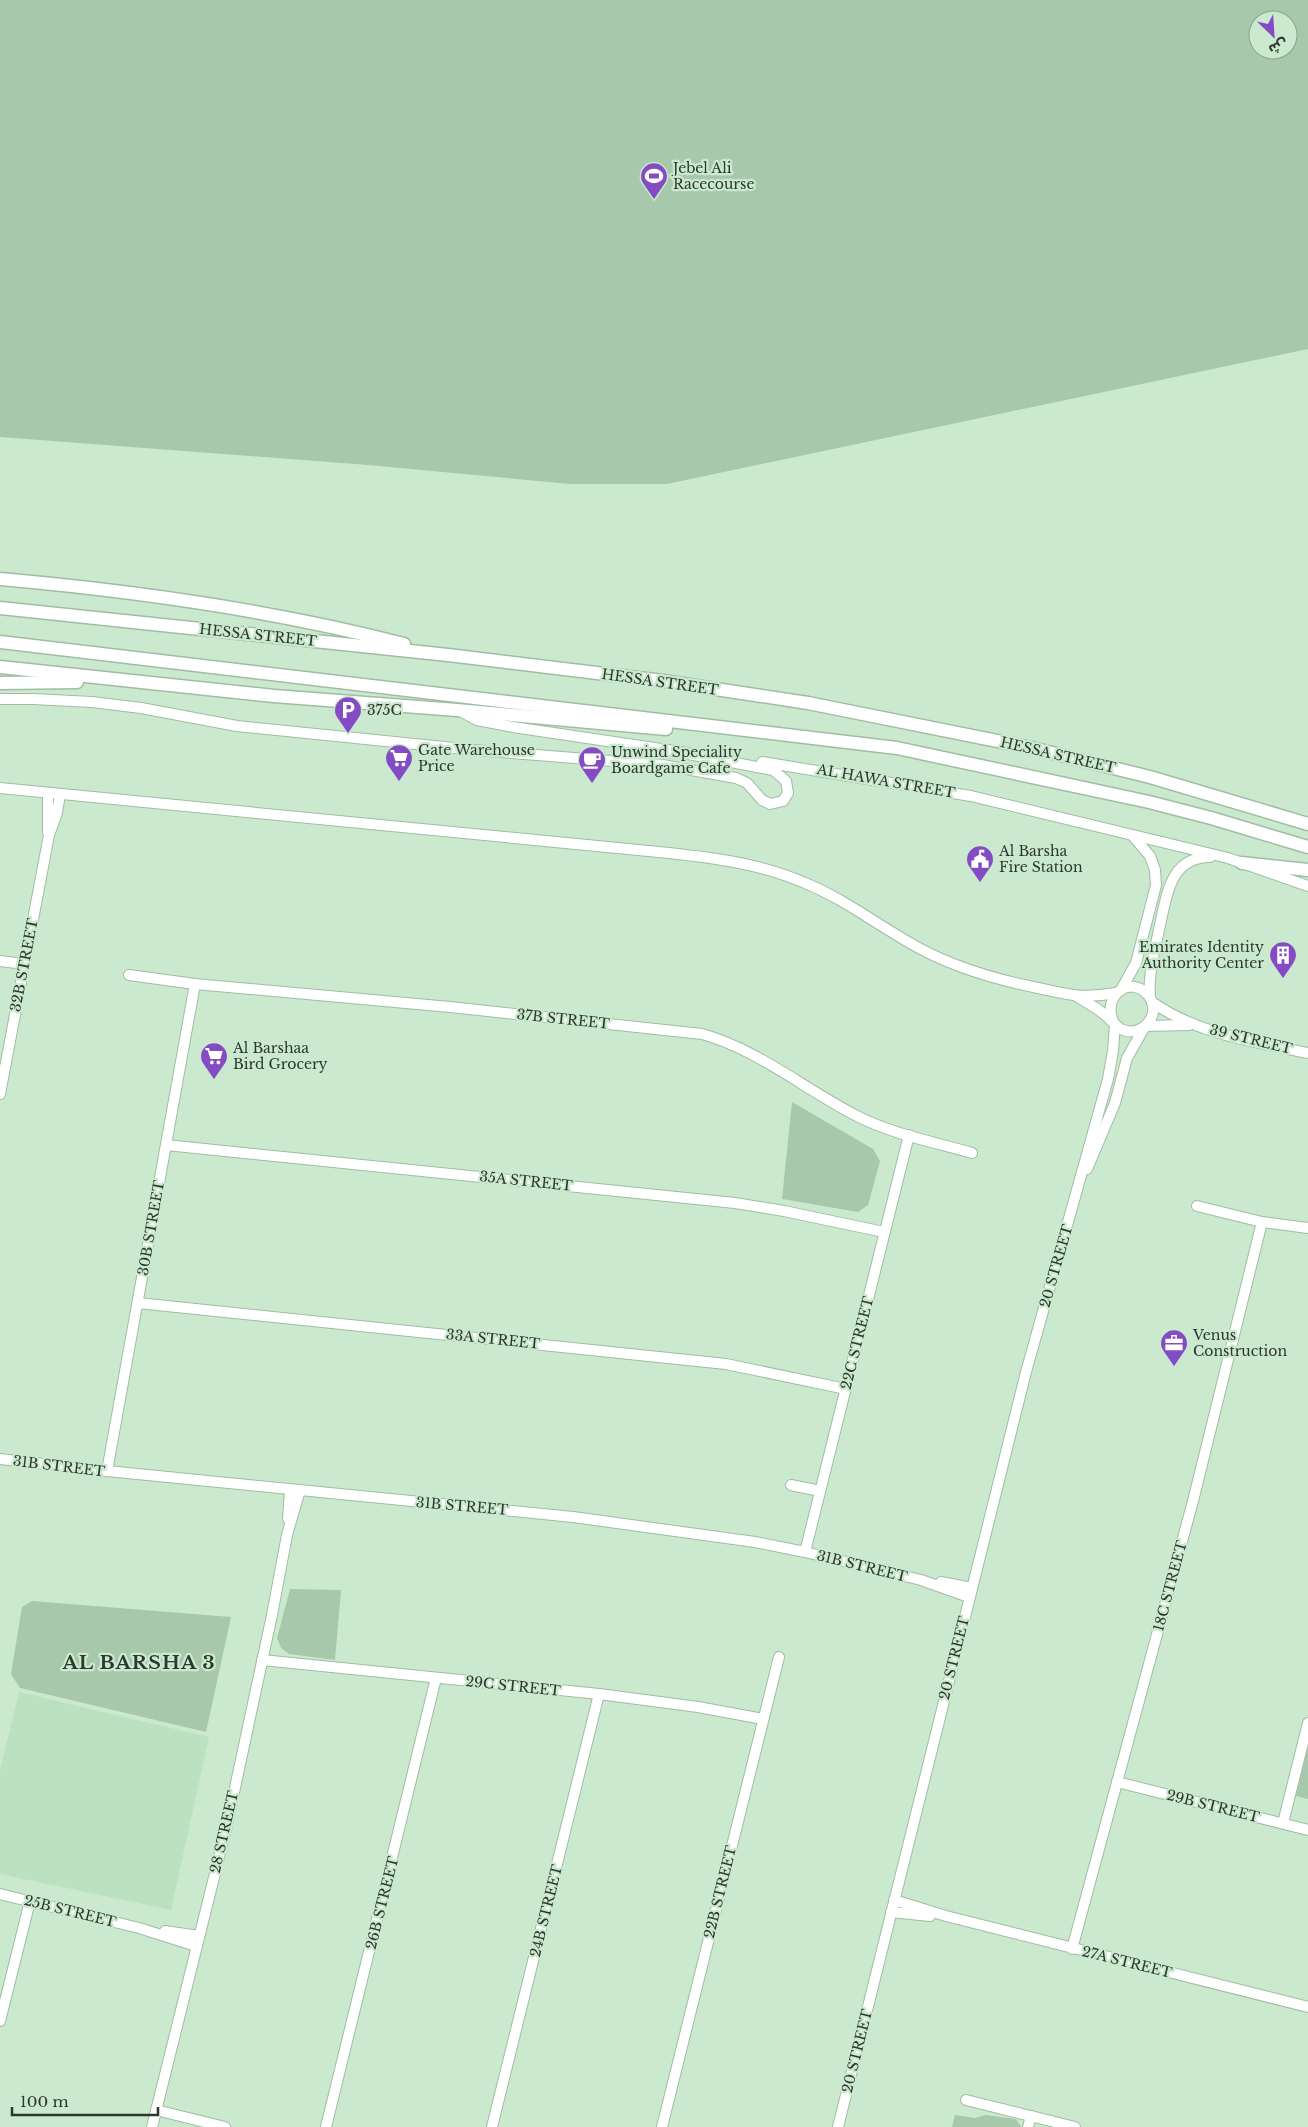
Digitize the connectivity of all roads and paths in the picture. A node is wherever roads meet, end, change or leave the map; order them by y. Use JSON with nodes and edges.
{"nodes":[{"id":1,"x":0,"y":579,"type":"edge"},
{"id":2,"x":0,"y":608,"type":"edge"},
{"id":3,"x":0,"y":642,"type":"edge"},
{"id":4,"x":448,"y":655,"type":"junction"},
{"id":5,"x":0,"y":667,"type":"edge"},
{"id":6,"x":118,"y":680,"type":"junction"},
{"id":7,"x":0,"y":683,"type":"edge"},
{"id":8,"x":0,"y":699,"type":"edge"},
{"id":9,"x":457,"y":710,"type":"junction"},
{"id":10,"x":753,"y":732,"type":"junction"},
{"id":11,"x":683,"y":753,"type":"junction"},
{"id":12,"x":0,"y":788,"type":"edge"},
{"id":13,"x":48,"y":792,"type":"junction"},
{"id":14,"x":60,"y":794,"type":"junction"},
{"id":15,"x":1308,"y":824,"type":"edge"},
{"id":16,"x":49,"y":835,"type":"junction"},
{"id":17,"x":1132,"y":835,"type":"junction"},
{"id":18,"x":1308,"y":848,"type":"edge"},
{"id":19,"x":1228,"y":858,"type":"junction"},
{"id":20,"x":1242,"y":863,"type":"junction"},
{"id":21,"x":1308,"y":870,"type":"edge"},
{"id":22,"x":1308,"y":886,"type":"edge"},
{"id":23,"x":0,"y":962,"type":"edge"},
{"id":24,"x":24,"y":964,"type":"junction"},
{"id":25,"x":129,"y":976,"type":"dead end"},
{"id":26,"x":195,"y":984,"type":"junction"},
{"id":27,"x":1118,"y":992,"type":"junction"},
{"id":28,"x":1073,"y":995,"type":"junction"},
{"id":29,"x":1151,"y":1000,"type":"junction"},
{"id":30,"x":1114,"y":1023,"type":"junction"},
{"id":31,"x":1195,"y":1025,"type":"junction"},
{"id":32,"x":1145,"y":1026,"type":"junction"},
{"id":33,"x":1308,"y":1053,"type":"edge"},
{"id":34,"x":0,"y":1094,"type":"edge"},
{"id":35,"x":909,"y":1135,"type":"junction"},
{"id":36,"x":166,"y":1145,"type":"junction"},
{"id":37,"x":972,"y":1153,"type":"dead end"},
{"id":38,"x":1078,"y":1191,"type":"junction"},
{"id":39,"x":1197,"y":1206,"type":"dead end"},
{"id":40,"x":1262,"y":1222,"type":"junction"},
{"id":41,"x":1308,"y":1228,"type":"edge"},
{"id":42,"x":884,"y":1232,"type":"junction"},
{"id":43,"x":138,"y":1303,"type":"junction"},
{"id":44,"x":846,"y":1388,"type":"junction"},
{"id":45,"x":0,"y":1459,"type":"edge"},
{"id":46,"x":107,"y":1471,"type":"junction"},
{"id":47,"x":792,"y":1485,"type":"dead end"},
{"id":48,"x":295,"y":1490,"type":"junction"},
{"id":49,"x":820,"y":1492,"type":"junction"},
{"id":50,"x":805,"y":1552,"type":"junction"},
{"id":51,"x":971,"y":1592,"type":"junction"},
{"id":52,"x":778,"y":1657,"type":"dead end"},
{"id":53,"x":262,"y":1660,"type":"junction"},
{"id":54,"x":436,"y":1678,"type":"junction"},
{"id":55,"x":600,"y":1694,"type":"junction"},
{"id":56,"x":763,"y":1719,"type":"junction"},
{"id":57,"x":1308,"y":1723,"type":"edge"},
{"id":58,"x":1117,"y":1782,"type":"junction"},
{"id":59,"x":1284,"y":1824,"type":"junction"},
{"id":60,"x":1308,"y":1830,"type":"edge"},
{"id":61,"x":0,"y":1894,"type":"edge"},
{"id":62,"x":894,"y":1900,"type":"junction"},
{"id":63,"x":30,"y":1901,"type":"junction"},
{"id":64,"x":892,"y":1912,"type":"junction"},
{"id":65,"x":946,"y":1916,"type":"junction"},
{"id":66,"x":197,"y":1941,"type":"junction"},
{"id":67,"x":1072,"y":1949,"type":"junction"},
{"id":68,"x":1308,"y":2008,"type":"edge"},
{"id":69,"x":0,"y":2021,"type":"edge"},
{"id":70,"x":966,"y":2100,"type":"dead end"},
{"id":71,"x":156,"y":2110,"type":"junction"},
{"id":72,"x":1031,"y":2116,"type":"junction"},
{"id":73,"x":152,"y":2127,"type":"edge"},
{"id":74,"x":225,"y":2127,"type":"edge"},
{"id":75,"x":326,"y":2127,"type":"edge"},
{"id":76,"x":492,"y":2127,"type":"edge"},
{"id":77,"x":662,"y":2127,"type":"edge"},
{"id":78,"x":838,"y":2127,"type":"edge"},
{"id":79,"x":1028,"y":2127,"type":"edge"},
{"id":80,"x":1075,"y":2127,"type":"edge"}],
"edges":[{"from":1,"to":4,"type":"main road"},
{"from":2,"to":4,"type":"main road","name":"HESSA STREET"},
{"from":3,"to":10,"type":"main road","name":"HESSA STREET"},
{"from":4,"to":15,"type":"main road","name":"HESSA STREET"},
{"from":5,"to":6,"type":"main road"},
{"from":6,"to":7,"type":"main road"},
{"from":6,"to":9,"type":"main road","name":"HESSA STREET"},
{"from":8,"to":11,"type":"street"},
{"from":9,"to":10,"type":"main road","name":"HESSA STREET"},
{"from":9,"to":11,"type":"street","name":"AL HAWA STREET"},
{"from":10,"to":18,"type":"main road","name":"HESSA STREET"},
{"from":11,"to":17,"type":"street","name":"AL HAWA STREET"},
{"from":12,"to":13,"type":"street"},
{"from":13,"to":14,"type":"street"},
{"from":13,"to":16,"type":"street","name":"32B STREET"},
{"from":14,"to":16,"type":"street","name":"32B STREET"},
{"from":14,"to":28,"type":"street"},
{"from":16,"to":24,"type":"street","name":"32B STREET"},
{"from":17,"to":19,"type":"street","name":"AL HAWA STREET"},
{"from":17,"to":27,"type":"street"},
{"from":19,"to":20,"type":"street","name":"AL HAWA STREET"},
{"from":19,"to":29,"type":"street"},
{"from":20,"to":21,"type":"main road"},
{"from":20,"to":22,"type":"street","name":"AL HAWA STREET"},
{"from":23,"to":24,"type":"street"},
{"from":24,"to":34,"type":"street","name":"32B STREET"},
{"from":25,"to":26,"type":"street","name":"37B STREET"},
{"from":26,"to":35,"type":"street","name":"37B STREET"},
{"from":26,"to":36,"type":"street","name":"30B STREET"},
{"from":27,"to":28,"type":"street"},
{"from":27,"to":29,"type":"street"},
{"from":27,"to":30,"type":"street"},
{"from":28,"to":30,"type":"street"},
{"from":29,"to":31,"type":"street","name":"39 STREET"},
{"from":29,"to":32,"type":"street"},
{"from":30,"to":32,"type":"street"},
{"from":30,"to":38,"type":"street","name":"20 STREET"},
{"from":31,"to":32,"type":"street","name":"39 STREET"},
{"from":31,"to":33,"type":"street","name":"39 STREET"},
{"from":32,"to":38,"type":"street","name":"20 STREET"},
{"from":35,"to":37,"type":"street","name":"37B STREET"},
{"from":35,"to":42,"type":"street","name":"22C STREET"},
{"from":36,"to":42,"type":"street","name":"35A STREET"},
{"from":36,"to":43,"type":"street","name":"30B STREET"},
{"from":38,"to":51,"type":"street","name":"20 STREET"},
{"from":39,"to":40,"type":"street"},
{"from":40,"to":41,"type":"street"},
{"from":40,"to":58,"type":"street","name":"18C STREET"},
{"from":42,"to":44,"type":"street","name":"22C STREET"},
{"from":43,"to":44,"type":"street","name":"33A STREET"},
{"from":43,"to":46,"type":"street","name":"30B STREET"},
{"from":44,"to":49,"type":"street","name":"22C STREET"},
{"from":45,"to":46,"type":"street","name":"31B STREET"},
{"from":46,"to":48,"type":"street","name":"31B STREET"},
{"from":47,"to":49,"type":"street"},
{"from":48,"to":50,"type":"street","name":"31B STREET"},
{"from":48,"to":53,"type":"street","name":"28 STREET"},
{"from":49,"to":50,"type":"street","name":"22C STREET"},
{"from":50,"to":51,"type":"street","name":"31B STREET"},
{"from":51,"to":62,"type":"street","name":"20 STREET"},
{"from":52,"to":56,"type":"street","name":"22B STREET"},
{"from":53,"to":54,"type":"street","name":"29C STREET"},
{"from":53,"to":66,"type":"street","name":"28 STREET"},
{"from":54,"to":55,"type":"street","name":"29C STREET"},
{"from":54,"to":75,"type":"street","name":"26B STREET"},
{"from":55,"to":56,"type":"street","name":"29C STREET"},
{"from":55,"to":76,"type":"street","name":"24B STREET"},
{"from":56,"to":77,"type":"street","name":"22B STREET"},
{"from":57,"to":59,"type":"street"},
{"from":58,"to":59,"type":"street","name":"29B STREET"},
{"from":58,"to":67,"type":"street","name":"18C STREET"},
{"from":59,"to":60,"type":"street","name":"29B STREET"},
{"from":61,"to":63,"type":"street","name":"25B STREET"},
{"from":62,"to":64,"type":"street","name":"20 STREET"},
{"from":62,"to":65,"type":"street","name":"27A STREET"},
{"from":63,"to":66,"type":"street","name":"25B STREET"},
{"from":63,"to":69,"type":"street"},
{"from":64,"to":65,"type":"street","name":"27A STREET"},
{"from":64,"to":78,"type":"street","name":"20 STREET"},
{"from":65,"to":67,"type":"street","name":"27A STREET"},
{"from":66,"to":71,"type":"street","name":"28 STREET"},
{"from":67,"to":68,"type":"street","name":"27A STREET"},
{"from":70,"to":72,"type":"street"},
{"from":71,"to":73,"type":"street","name":"28 STREET"},
{"from":71,"to":74,"type":"street"},
{"from":72,"to":79,"type":"street"},
{"from":72,"to":80,"type":"street"}]}
